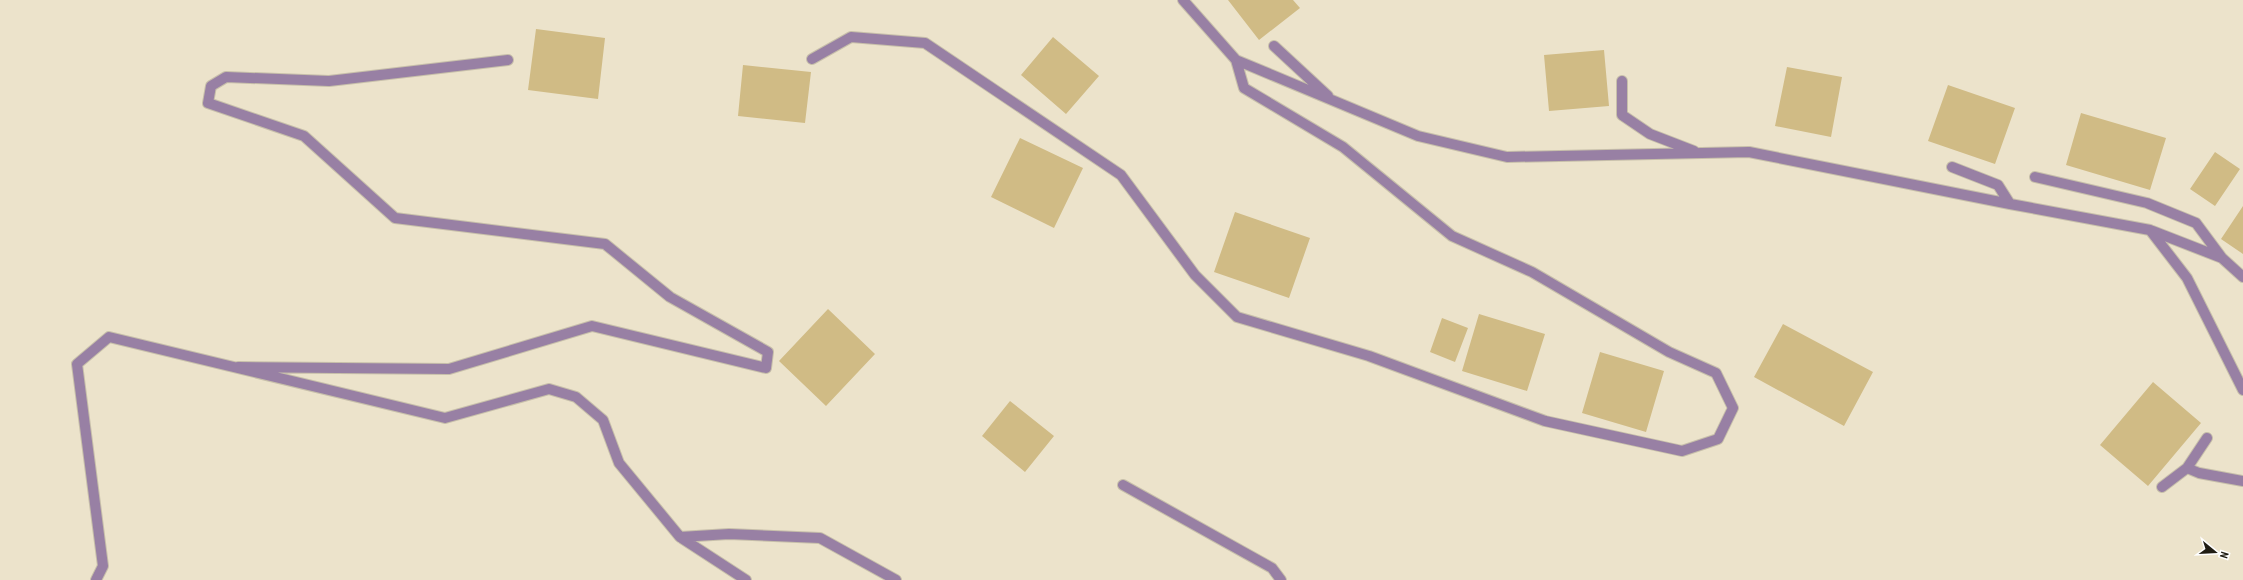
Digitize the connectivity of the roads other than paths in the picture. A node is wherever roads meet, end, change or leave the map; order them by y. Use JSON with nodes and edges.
{"nodes":[{"id":1,"x":1183,"y":0,"type":"edge"},
{"id":2,"x":1274,"y":46,"type":"dead end"},
{"id":3,"x":812,"y":59,"type":"dead end"},
{"id":4,"x":508,"y":60,"type":"dead end"},
{"id":5,"x":1236,"y":60,"type":"junction"},
{"id":6,"x":1622,"y":82,"type":"dead end"},
{"id":7,"x":1333,"y":101,"type":"junction"},
{"id":8,"x":1699,"y":153,"type":"junction"},
{"id":9,"x":1952,"y":167,"type":"dead end"},
{"id":10,"x":2035,"y":177,"type":"dead end"},
{"id":11,"x":2010,"y":204,"type":"junction"},
{"id":12,"x":2150,"y":230,"type":"junction"},
{"id":13,"x":2222,"y":258,"type":"junction"},
{"id":14,"x":2243,"y":277,"type":"edge"},
{"id":15,"x":238,"y":367,"type":"junction"},
{"id":16,"x":2243,"y":390,"type":"edge"},
{"id":17,"x":2207,"y":438,"type":"dead end"},
{"id":18,"x":2187,"y":468,"type":"junction"},
{"id":19,"x":2243,"y":481,"type":"edge"},
{"id":20,"x":1123,"y":485,"type":"dead end"},
{"id":21,"x":2162,"y":487,"type":"dead end"},
{"id":22,"x":680,"y":537,"type":"junction"},
{"id":23,"x":96,"y":580,"type":"edge"},
{"id":24,"x":746,"y":580,"type":"edge"},
{"id":25,"x":896,"y":580,"type":"edge"},
{"id":26,"x":1281,"y":580,"type":"edge"}],
"edges":[{"from":1,"to":5,"type":"street"},
{"from":2,"to":7,"type":"street"},
{"from":3,"to":5,"type":"street"},
{"from":4,"to":15,"type":"street"},
{"from":5,"to":7,"type":"street"},
{"from":6,"to":8,"type":"street"},
{"from":7,"to":8,"type":"street"},
{"from":8,"to":11,"type":"street"},
{"from":9,"to":11,"type":"street"},
{"from":10,"to":13,"type":"street"},
{"from":11,"to":12,"type":"street"},
{"from":12,"to":13,"type":"street"},
{"from":12,"to":16,"type":"street"},
{"from":13,"to":14,"type":"street"},
{"from":15,"to":22,"type":"street"},
{"from":15,"to":23,"type":"street"},
{"from":17,"to":18,"type":"street"},
{"from":18,"to":19,"type":"street"},
{"from":18,"to":21,"type":"street"},
{"from":20,"to":26,"type":"street"},
{"from":22,"to":24,"type":"street"},
{"from":22,"to":25,"type":"street"}]}
